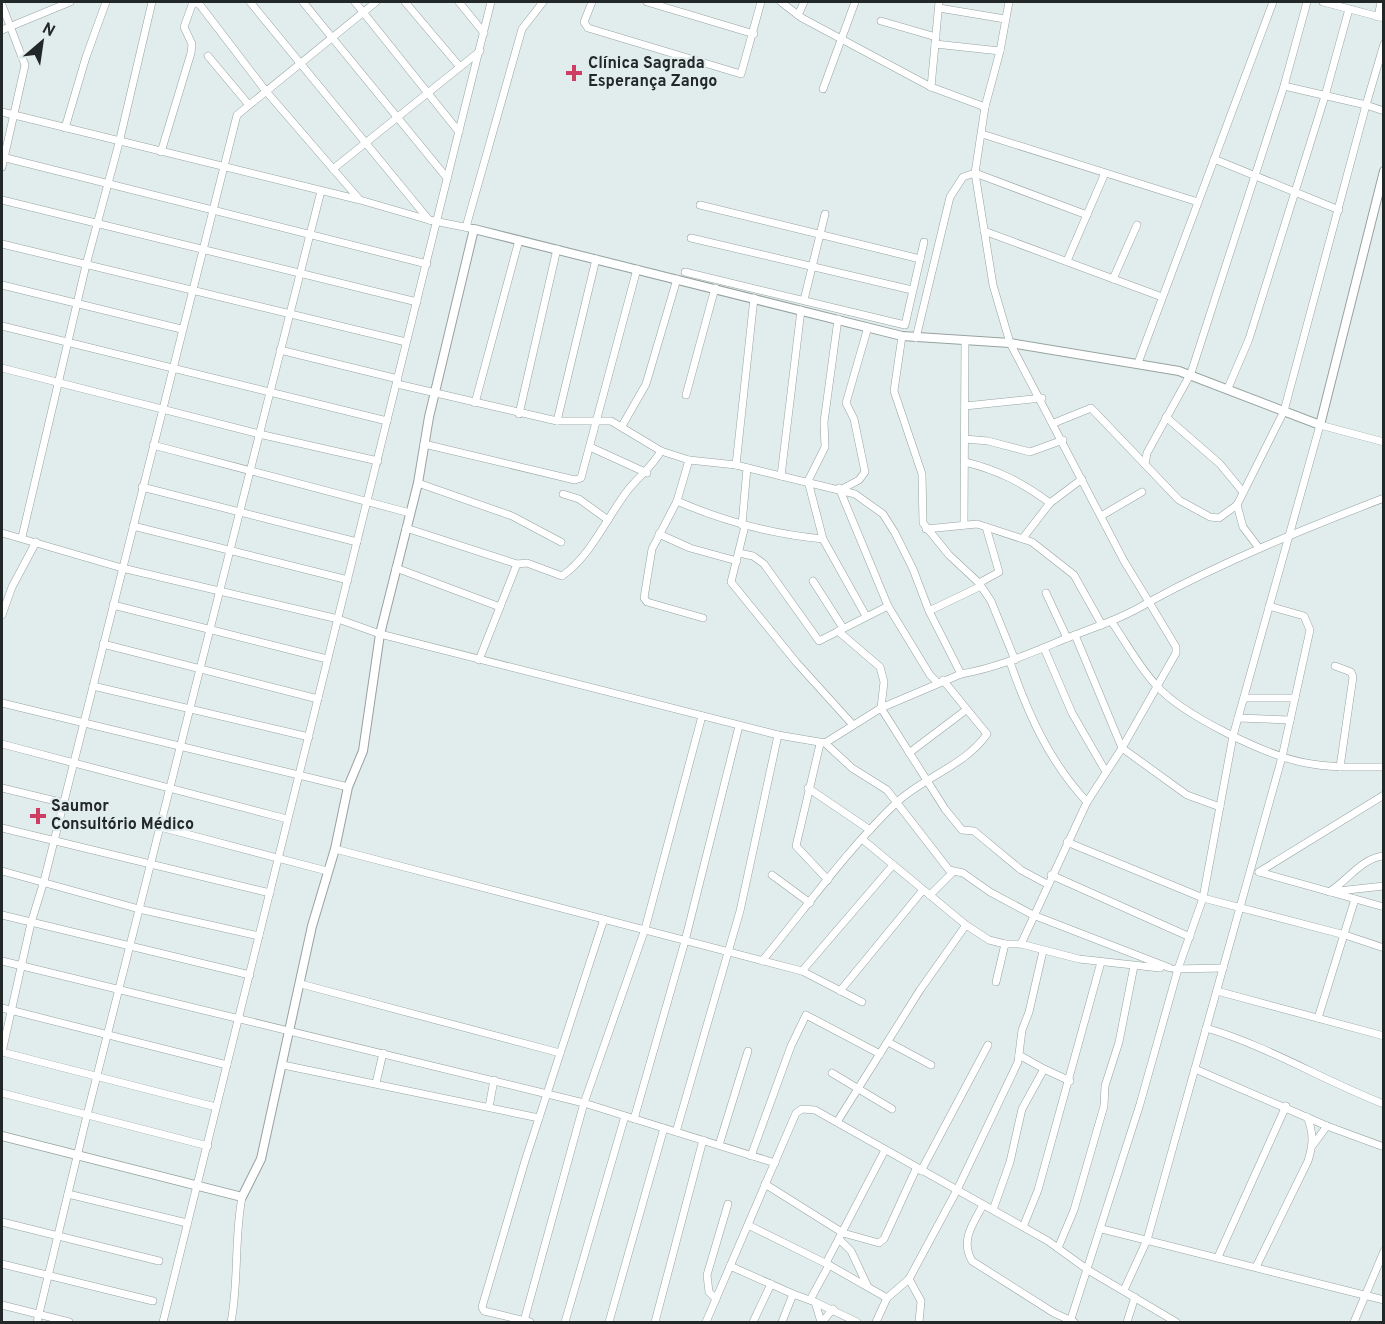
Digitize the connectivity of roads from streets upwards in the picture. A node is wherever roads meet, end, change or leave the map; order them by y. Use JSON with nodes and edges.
{"nodes":[{"id":1,"x":70,"y":2,"type":"edge"},
{"id":2,"x":106,"y":2,"type":"edge"},
{"id":3,"x":152,"y":2,"type":"edge"},
{"id":4,"x":198,"y":2,"type":"edge"},
{"id":5,"x":250,"y":2,"type":"edge"},
{"id":6,"x":303,"y":2,"type":"edge"},
{"id":7,"x":355,"y":2,"type":"edge"},
{"id":8,"x":376,"y":2,"type":"edge"},
{"id":9,"x":405,"y":2,"type":"edge"},
{"id":10,"x":459,"y":2,"type":"edge"},
{"id":11,"x":491,"y":2,"type":"edge"},
{"id":12,"x":543,"y":2,"type":"edge"},
{"id":13,"x":592,"y":2,"type":"edge"},
{"id":14,"x":647,"y":2,"type":"edge"},
{"id":15,"x":761,"y":2,"type":"edge"},
{"id":16,"x":781,"y":2,"type":"edge"},
{"id":17,"x":804,"y":2,"type":"edge"},
{"id":18,"x":855,"y":2,"type":"edge"},
{"id":19,"x":1009,"y":2,"type":"edge"},
{"id":20,"x":1273,"y":2,"type":"edge"},
{"id":21,"x":1307,"y":2,"type":"edge"},
{"id":22,"x":1323,"y":2,"type":"edge"},
{"id":23,"x":1381,"y":2,"type":"edge"},
{"id":24,"x":938,"y":3,"type":"edge"},
{"id":25,"x":1340,"y":4,"type":"edge"},
{"id":26,"x":2,"y":5,"type":"edge"},
{"id":27,"x":1349,"y":9,"type":"junction"},
{"id":28,"x":363,"y":12,"type":"junction"},
{"id":29,"x":798,"y":15,"type":"junction"},
{"id":30,"x":1381,"y":18,"type":"edge"},
{"id":31,"x":1005,"y":19,"type":"junction"},
{"id":32,"x":880,"y":21,"type":"dead end"},
{"id":33,"x":10,"y":27,"type":"junction"},
{"id":34,"x":2,"y":30,"type":"edge"},
{"id":35,"x":484,"y":33,"type":"junction"},
{"id":36,"x":754,"y":34,"type":"junction"},
{"id":37,"x":332,"y":36,"type":"junction"},
{"id":38,"x":936,"y":40,"type":"junction"},
{"id":39,"x":842,"y":41,"type":"junction"},
{"id":40,"x":1383,"y":44,"type":"edge"},
{"id":41,"x":480,"y":51,"type":"junction"},
{"id":42,"x":1000,"y":51,"type":"junction"},
{"id":43,"x":208,"y":56,"type":"dead end"},
{"id":44,"x":300,"y":63,"type":"junction"},
{"id":45,"x":460,"y":67,"type":"junction"},
{"id":46,"x":1284,"y":86,"type":"junction"},
{"id":47,"x":931,"y":87,"type":"junction"},
{"id":48,"x":823,"y":89,"type":"dead end"},
{"id":49,"x":266,"y":90,"type":"junction"},
{"id":50,"x":428,"y":93,"type":"junction"},
{"id":51,"x":1325,"y":96,"type":"junction"},
{"id":52,"x":249,"y":105,"type":"junction"},
{"id":53,"x":1366,"y":105,"type":"junction"},
{"id":54,"x":985,"y":107,"type":"junction"},
{"id":55,"x":1383,"y":111,"type":"edge"},
{"id":56,"x":2,"y":112,"type":"edge"},
{"id":57,"x":14,"y":116,"type":"junction"},
{"id":58,"x":397,"y":118,"type":"junction"},
{"id":59,"x":65,"y":128,"type":"junction"},
{"id":60,"x":459,"y":132,"type":"junction"},
{"id":61,"x":982,"y":134,"type":"junction"},
{"id":62,"x":119,"y":143,"type":"junction"},
{"id":63,"x":366,"y":143,"type":"junction"},
{"id":64,"x":161,"y":152,"type":"junction"},
{"id":65,"x":3,"y":158,"type":"edge"},
{"id":66,"x":1214,"y":159,"type":"junction"},
{"id":67,"x":222,"y":166,"type":"junction"},
{"id":68,"x":2,"y":167,"type":"edge"},
{"id":69,"x":333,"y":169,"type":"junction"},
{"id":70,"x":1383,"y":171,"type":"edge"},
{"id":71,"x":975,"y":173,"type":"junction"},
{"id":72,"x":1105,"y":173,"type":"junction"},
{"id":73,"x":1256,"y":176,"type":"junction"},
{"id":74,"x":447,"y":178,"type":"junction"},
{"id":75,"x":106,"y":185,"type":"junction"},
{"id":76,"x":321,"y":191,"type":"junction"},
{"id":77,"x":1294,"y":191,"type":"junction"},
{"id":78,"x":2,"y":200,"type":"edge"},
{"id":79,"x":360,"y":200,"type":"junction"},
{"id":80,"x":1198,"y":202,"type":"junction"},
{"id":81,"x":700,"y":205,"type":"dead end"},
{"id":82,"x":212,"y":209,"type":"junction"},
{"id":83,"x":1339,"y":210,"type":"junction"},
{"id":84,"x":825,"y":214,"type":"dead end"},
{"id":85,"x":1087,"y":215,"type":"junction"},
{"id":86,"x":433,"y":221,"type":"junction"},
{"id":87,"x":96,"y":223,"type":"junction"},
{"id":88,"x":1137,"y":225,"type":"dead end"},
{"id":89,"x":470,"y":228,"type":"junction"},
{"id":90,"x":984,"y":231,"type":"junction"},
{"id":91,"x":310,"y":233,"type":"junction"},
{"id":92,"x":820,"y":234,"type":"junction"},
{"id":93,"x":691,"y":238,"type":"dead end"},
{"id":94,"x":519,"y":240,"type":"junction"},
{"id":95,"x":924,"y":242,"type":"dead end"},
{"id":96,"x":2,"y":244,"type":"edge"},
{"id":97,"x":202,"y":248,"type":"junction"},
{"id":98,"x":557,"y":249,"type":"junction"},
{"id":99,"x":596,"y":259,"type":"junction"},
{"id":100,"x":920,"y":259,"type":"junction"},
{"id":101,"x":1067,"y":261,"type":"junction"},
{"id":102,"x":427,"y":264,"type":"junction"},
{"id":103,"x":86,"y":265,"type":"junction"},
{"id":104,"x":812,"y":267,"type":"junction"},
{"id":105,"x":637,"y":269,"type":"junction"},
{"id":106,"x":684,"y":272,"type":"dead end"},
{"id":107,"x":300,"y":274,"type":"junction"},
{"id":108,"x":677,"y":279,"type":"junction"},
{"id":109,"x":1113,"y":279,"type":"junction"},
{"id":110,"x":2,"y":285,"type":"edge"},
{"id":111,"x":192,"y":288,"type":"junction"},
{"id":112,"x":715,"y":288,"type":"junction"},
{"id":113,"x":912,"y":290,"type":"junction"},
{"id":114,"x":1162,"y":297,"type":"junction"},
{"id":115,"x":754,"y":298,"type":"junction"},
{"id":116,"x":804,"y":300,"type":"junction"},
{"id":117,"x":77,"y":302,"type":"junction"},
{"id":118,"x":417,"y":302,"type":"junction"},
{"id":119,"x":801,"y":310,"type":"junction"},
{"id":120,"x":289,"y":314,"type":"junction"},
{"id":121,"x":838,"y":319,"type":"junction"},
{"id":122,"x":2,"y":326,"type":"edge"},
{"id":123,"x":868,"y":327,"type":"junction"},
{"id":124,"x":181,"y":329,"type":"junction"},
{"id":125,"x":902,"y":336,"type":"junction"},
{"id":126,"x":916,"y":338,"type":"junction"},
{"id":127,"x":965,"y":340,"type":"junction"},
{"id":128,"x":406,"y":342,"type":"junction"},
{"id":129,"x":67,"y":343,"type":"junction"},
{"id":130,"x":1010,"y":343,"type":"junction"},
{"id":131,"x":280,"y":350,"type":"junction"},
{"id":132,"x":1138,"y":363,"type":"junction"},
{"id":133,"x":2,"y":368,"type":"edge"},
{"id":134,"x":173,"y":368,"type":"junction"},
{"id":135,"x":1191,"y":374,"type":"junction"},
{"id":136,"x":57,"y":382,"type":"junction"},
{"id":137,"x":397,"y":382,"type":"junction"},
{"id":138,"x":1227,"y":388,"type":"junction"},
{"id":139,"x":270,"y":392,"type":"junction"},
{"id":140,"x":435,"y":392,"type":"junction"},
{"id":141,"x":686,"y":395,"type":"dead end"},
{"id":142,"x":1041,"y":398,"type":"junction"},
{"id":143,"x":475,"y":403,"type":"junction"},
{"id":144,"x":965,"y":406,"type":"junction"},
{"id":145,"x":162,"y":408,"type":"junction"},
{"id":146,"x":1284,"y":411,"type":"junction"},
{"id":147,"x":519,"y":414,"type":"junction"},
{"id":148,"x":1166,"y":417,"type":"junction"},
{"id":149,"x":387,"y":421,"type":"junction"},
{"id":150,"x":557,"y":421,"type":"junction"},
{"id":151,"x":598,"y":421,"type":"junction"},
{"id":152,"x":1054,"y":423,"type":"junction"},
{"id":153,"x":1320,"y":425,"type":"junction"},
{"id":154,"x":622,"y":426,"type":"junction"},
{"id":155,"x":259,"y":434,"type":"junction"},
{"id":156,"x":965,"y":439,"type":"junction"},
{"id":157,"x":1063,"y":440,"type":"junction"},
{"id":158,"x":1383,"y":442,"type":"edge"},
{"id":159,"x":424,"y":444,"type":"junction"},
{"id":160,"x":153,"y":446,"type":"junction"},
{"id":161,"x":590,"y":447,"type":"junction"},
{"id":162,"x":661,"y":451,"type":"junction"},
{"id":163,"x":689,"y":460,"type":"junction"},
{"id":164,"x":378,"y":461,"type":"junction"},
{"id":165,"x":965,"y":462,"type":"junction"},
{"id":166,"x":1145,"y":464,"type":"junction"},
{"id":167,"x":736,"y":465,"type":"junction"},
{"id":168,"x":747,"y":468,"type":"junction"},
{"id":169,"x":250,"y":471,"type":"junction"},
{"id":170,"x":647,"y":472,"type":"junction"},
{"id":171,"x":781,"y":476,"type":"junction"},
{"id":172,"x":1082,"y":479,"type":"junction"},
{"id":173,"x":808,"y":481,"type":"junction"},
{"id":174,"x":418,"y":483,"type":"junction"},
{"id":175,"x":142,"y":487,"type":"junction"},
{"id":176,"x":841,"y":489,"type":"junction"},
{"id":177,"x":1142,"y":492,"type":"dead end"},
{"id":178,"x":1243,"y":492,"type":"junction"},
{"id":179,"x":563,"y":494,"type":"dead end"},
{"id":180,"x":1383,"y":498,"type":"edge"},
{"id":181,"x":368,"y":500,"type":"junction"},
{"id":182,"x":676,"y":501,"type":"junction"},
{"id":183,"x":1050,"y":503,"type":"junction"},
{"id":184,"x":1237,"y":505,"type":"junction"},
{"id":185,"x":240,"y":512,"type":"junction"},
{"id":186,"x":410,"y":513,"type":"junction"},
{"id":187,"x":1101,"y":516,"type":"junction"},
{"id":188,"x":608,"y":520,"type":"junction"},
{"id":189,"x":744,"y":525,"type":"junction"},
{"id":190,"x":964,"y":525,"type":"junction"},
{"id":191,"x":133,"y":526,"type":"junction"},
{"id":192,"x":986,"y":527,"type":"junction"},
{"id":193,"x":406,"y":528,"type":"junction"},
{"id":194,"x":926,"y":529,"type":"junction"},
{"id":195,"x":2,"y":533,"type":"edge"},
{"id":196,"x":659,"y":534,"type":"junction"},
{"id":197,"x":1288,"y":535,"type":"junction"},
{"id":198,"x":22,"y":537,"type":"junction"},
{"id":199,"x":1023,"y":538,"type":"junction"},
{"id":200,"x":823,"y":539,"type":"junction"},
{"id":201,"x":36,"y":542,"type":"junction"},
{"id":202,"x":357,"y":542,"type":"junction"},
{"id":203,"x":561,"y":542,"type":"dead end"},
{"id":204,"x":1259,"y":548,"type":"junction"},
{"id":205,"x":230,"y":551,"type":"junction"},
{"id":206,"x":738,"y":557,"type":"junction"},
{"id":207,"x":517,"y":564,"type":"junction"},
{"id":208,"x":122,"y":568,"type":"junction"},
{"id":209,"x":396,"y":568,"type":"junction"},
{"id":210,"x":348,"y":580,"type":"junction"},
{"id":211,"x":813,"y":581,"type":"dead end"},
{"id":212,"x":980,"y":584,"type":"junction"},
{"id":213,"x":218,"y":592,"type":"junction"},
{"id":214,"x":1046,"y":593,"type":"dead end"},
{"id":215,"x":1149,"y":603,"type":"junction"},
{"id":216,"x":113,"y":605,"type":"junction"},
{"id":217,"x":888,"y":606,"type":"junction"},
{"id":218,"x":1269,"y":606,"type":"junction"},
{"id":219,"x":500,"y":607,"type":"junction"},
{"id":220,"x":929,"y":611,"type":"junction"},
{"id":221,"x":2,"y":615,"type":"edge"},
{"id":222,"x":866,"y":616,"type":"junction"},
{"id":223,"x":703,"y":618,"type":"dead end"},
{"id":224,"x":338,"y":619,"type":"junction"},
{"id":225,"x":1111,"y":621,"type":"junction"},
{"id":226,"x":1102,"y":626,"type":"junction"},
{"id":227,"x":840,"y":629,"type":"junction"},
{"id":228,"x":209,"y":630,"type":"junction"},
{"id":229,"x":380,"y":634,"type":"junction"},
{"id":230,"x":1071,"y":637,"type":"junction"},
{"id":231,"x":103,"y":644,"type":"junction"},
{"id":232,"x":1044,"y":648,"type":"junction"},
{"id":233,"x":327,"y":659,"type":"junction"},
{"id":234,"x":479,"y":660,"type":"junction"},
{"id":235,"x":1012,"y":661,"type":"junction"},
{"id":236,"x":1335,"y":666,"type":"dead end"},
{"id":237,"x":200,"y":669,"type":"junction"},
{"id":238,"x":962,"y":674,"type":"junction"},
{"id":239,"x":940,"y":681,"type":"junction"},
{"id":240,"x":93,"y":686,"type":"junction"},
{"id":241,"x":1156,"y":686,"type":"junction"},
{"id":242,"x":1244,"y":698,"type":"junction"},
{"id":243,"x":1295,"y":698,"type":"junction"},
{"id":244,"x":318,"y":699,"type":"junction"},
{"id":245,"x":2,"y":704,"type":"edge"},
{"id":246,"x":881,"y":708,"type":"junction"},
{"id":247,"x":190,"y":709,"type":"junction"},
{"id":248,"x":966,"y":710,"type":"junction"},
{"id":249,"x":702,"y":716,"type":"junction"},
{"id":250,"x":1238,"y":718,"type":"junction"},
{"id":251,"x":1290,"y":720,"type":"junction"},
{"id":252,"x":83,"y":724,"type":"junction"},
{"id":253,"x":853,"y":725,"type":"junction"},
{"id":254,"x":739,"y":726,"type":"junction"},
{"id":255,"x":778,"y":735,"type":"junction"},
{"id":256,"x":1233,"y":736,"type":"junction"},
{"id":257,"x":309,"y":737,"type":"junction"},
{"id":258,"x":822,"y":743,"type":"junction"},
{"id":259,"x":2,"y":744,"type":"edge"},
{"id":260,"x":180,"y":747,"type":"junction"},
{"id":261,"x":1122,"y":748,"type":"junction"},
{"id":262,"x":909,"y":753,"type":"junction"},
{"id":263,"x":1282,"y":757,"type":"junction"},
{"id":264,"x":74,"y":763,"type":"junction"},
{"id":265,"x":1340,"y":767,"type":"junction"},
{"id":266,"x":1383,"y":767,"type":"edge"},
{"id":267,"x":1106,"y":772,"type":"junction"},
{"id":268,"x":299,"y":777,"type":"junction"},
{"id":269,"x":927,"y":782,"type":"junction"},
{"id":270,"x":170,"y":787,"type":"junction"},
{"id":271,"x":348,"y":787,"type":"junction"},
{"id":272,"x":2,"y":788,"type":"edge"},
{"id":273,"x":808,"y":788,"type":"junction"},
{"id":274,"x":1383,"y":795,"type":"edge"},
{"id":275,"x":898,"y":801,"type":"junction"},
{"id":276,"x":1087,"y":802,"type":"junction"},
{"id":277,"x":64,"y":803,"type":"junction"},
{"id":278,"x":1220,"y":807,"type":"junction"},
{"id":279,"x":287,"y":819,"type":"junction"},
{"id":280,"x":160,"y":827,"type":"junction"},
{"id":281,"x":2,"y":828,"type":"edge"},
{"id":282,"x":870,"y":830,"type":"junction"},
{"id":283,"x":862,"y":839,"type":"junction"},
{"id":284,"x":54,"y":841,"type":"junction"},
{"id":285,"x":1067,"y":842,"type":"junction"},
{"id":286,"x":335,"y":849,"type":"junction"},
{"id":287,"x":1383,"y":856,"type":"edge"},
{"id":288,"x":280,"y":858,"type":"junction"},
{"id":289,"x":151,"y":864,"type":"junction"},
{"id":290,"x":893,"y":866,"type":"junction"},
{"id":291,"x":1251,"y":870,"type":"junction"},
{"id":292,"x":2,"y":871,"type":"edge"},
{"id":293,"x":327,"y":871,"type":"junction"},
{"id":294,"x":953,"y":872,"type":"junction"},
{"id":295,"x":1259,"y":872,"type":"junction"},
{"id":296,"x":772,"y":875,"type":"dead end"},
{"id":297,"x":1051,"y":876,"type":"junction"},
{"id":298,"x":828,"y":880,"type":"junction"},
{"id":299,"x":44,"y":881,"type":"junction"},
{"id":300,"x":1047,"y":884,"type":"junction"},
{"id":301,"x":1383,"y":886,"type":"edge"},
{"id":302,"x":923,"y":890,"type":"junction"},
{"id":303,"x":1329,"y":892,"type":"junction"},
{"id":304,"x":270,"y":893,"type":"junction"},
{"id":305,"x":930,"y":895,"type":"junction"},
{"id":306,"x":1203,"y":898,"type":"junction"},
{"id":307,"x":1355,"y":899,"type":"junction"},
{"id":308,"x":810,"y":903,"type":"junction"},
{"id":309,"x":1240,"y":907,"type":"junction"},
{"id":310,"x":1383,"y":907,"type":"edge"},
{"id":311,"x":139,"y":909,"type":"junction"},
{"id":312,"x":2,"y":915,"type":"edge"},
{"id":313,"x":1033,"y":915,"type":"junction"},
{"id":314,"x":604,"y":919,"type":"junction"},
{"id":315,"x":31,"y":923,"type":"junction"},
{"id":316,"x":966,"y":926,"type":"junction"},
{"id":317,"x":645,"y":930,"type":"junction"},
{"id":318,"x":1345,"y":935,"type":"junction"},
{"id":319,"x":259,"y":936,"type":"junction"},
{"id":320,"x":1190,"y":937,"type":"junction"},
{"id":321,"x":685,"y":941,"type":"junction"},
{"id":322,"x":1005,"y":944,"type":"junction"},
{"id":323,"x":1021,"y":944,"type":"junction"},
{"id":324,"x":130,"y":947,"type":"junction"},
{"id":325,"x":1383,"y":948,"type":"edge"},
{"id":326,"x":1043,"y":951,"type":"junction"},
{"id":327,"x":727,"y":952,"type":"junction"},
{"id":328,"x":2,"y":961,"type":"edge"},
{"id":329,"x":762,"y":961,"type":"junction"},
{"id":330,"x":1101,"y":962,"type":"junction"},
{"id":331,"x":22,"y":966,"type":"junction"},
{"id":332,"x":1134,"y":966,"type":"junction"},
{"id":333,"x":1223,"y":968,"type":"junction"},
{"id":334,"x":1174,"y":969,"type":"junction"},
{"id":335,"x":802,"y":971,"type":"junction"},
{"id":336,"x":250,"y":975,"type":"junction"},
{"id":337,"x":996,"y":982,"type":"dead end"},
{"id":338,"x":301,"y":984,"type":"junction"},
{"id":339,"x":119,"y":989,"type":"junction"},
{"id":340,"x":840,"y":991,"type":"junction"},
{"id":341,"x":1217,"y":991,"type":"junction"},
{"id":342,"x":862,"y":1002,"type":"dead end"},
{"id":343,"x":2,"y":1008,"type":"edge"},
{"id":344,"x":12,"y":1011,"type":"junction"},
{"id":345,"x":238,"y":1018,"type":"junction"},
{"id":346,"x":1318,"y":1018,"type":"junction"},
{"id":347,"x":1206,"y":1028,"type":"junction"},
{"id":348,"x":290,"y":1030,"type":"junction"},
{"id":349,"x":108,"y":1035,"type":"junction"},
{"id":350,"x":1383,"y":1036,"type":"edge"},
{"id":351,"x":888,"y":1042,"type":"junction"},
{"id":352,"x":988,"y":1045,"type":"dead end"},
{"id":353,"x":748,"y":1052,"type":"dead end"},
{"id":354,"x":383,"y":1053,"type":"junction"},
{"id":355,"x":560,"y":1053,"type":"junction"},
{"id":356,"x":880,"y":1054,"type":"junction"},
{"id":357,"x":1019,"y":1055,"type":"junction"},
{"id":358,"x":227,"y":1065,"type":"junction"},
{"id":359,"x":283,"y":1065,"type":"junction"},
{"id":360,"x":931,"y":1065,"type":"dead end"},
{"id":361,"x":1044,"y":1069,"type":"junction"},
{"id":362,"x":1195,"y":1069,"type":"junction"},
{"id":363,"x":832,"y":1074,"type":"dead end"},
{"id":364,"x":97,"y":1078,"type":"junction"},
{"id":365,"x":495,"y":1080,"type":"junction"},
{"id":366,"x":1070,"y":1081,"type":"junction"},
{"id":367,"x":376,"y":1083,"type":"junction"},
{"id":368,"x":858,"y":1089,"type":"junction"},
{"id":369,"x":2,"y":1093,"type":"edge"},
{"id":370,"x":547,"y":1093,"type":"junction"},
{"id":371,"x":584,"y":1102,"type":"junction"},
{"id":372,"x":1383,"y":1104,"type":"edge"},
{"id":373,"x":1286,"y":1106,"type":"junction"},
{"id":374,"x":216,"y":1107,"type":"junction"},
{"id":375,"x":489,"y":1107,"type":"junction"},
{"id":376,"x":892,"y":1109,"type":"dead end"},
{"id":377,"x":87,"y":1115,"type":"junction"},
{"id":378,"x":625,"y":1116,"type":"junction"},
{"id":379,"x":1307,"y":1117,"type":"junction"},
{"id":380,"x":539,"y":1118,"type":"junction"},
{"id":381,"x":633,"y":1119,"type":"junction"},
{"id":382,"x":837,"y":1122,"type":"junction"},
{"id":383,"x":1327,"y":1126,"type":"junction"},
{"id":384,"x":664,"y":1128,"type":"junction"},
{"id":385,"x":676,"y":1131,"type":"junction"},
{"id":386,"x":2,"y":1136,"type":"edge"},
{"id":387,"x":703,"y":1140,"type":"junction"},
{"id":388,"x":719,"y":1145,"type":"junction"},
{"id":389,"x":1312,"y":1145,"type":"junction"},
{"id":390,"x":208,"y":1146,"type":"junction"},
{"id":391,"x":1383,"y":1147,"type":"edge"},
{"id":392,"x":885,"y":1150,"type":"junction"},
{"id":393,"x":78,"y":1155,"type":"junction"},
{"id":394,"x":751,"y":1156,"type":"junction"},
{"id":395,"x":775,"y":1163,"type":"junction"},
{"id":396,"x":919,"y":1170,"type":"junction"},
{"id":397,"x":198,"y":1184,"type":"junction"},
{"id":398,"x":765,"y":1184,"type":"junction"},
{"id":399,"x":957,"y":1190,"type":"junction"},
{"id":400,"x":68,"y":1194,"type":"junction"},
{"id":401,"x":242,"y":1197,"type":"junction"},
{"id":402,"x":728,"y":1204,"type":"dead end"},
{"id":403,"x":983,"y":1204,"type":"junction"},
{"id":404,"x":993,"y":1210,"type":"junction"},
{"id":405,"x":2,"y":1222,"type":"edge"},
{"id":406,"x":187,"y":1223,"type":"junction"},
{"id":407,"x":748,"y":1226,"type":"junction"},
{"id":408,"x":1023,"y":1227,"type":"junction"},
{"id":409,"x":1102,"y":1229,"type":"junction"},
{"id":410,"x":58,"y":1236,"type":"junction"},
{"id":411,"x":841,"y":1236,"type":"junction"},
{"id":412,"x":1147,"y":1240,"type":"junction"},
{"id":413,"x":1058,"y":1248,"type":"junction"},
{"id":414,"x":1383,"y":1251,"type":"edge"},
{"id":415,"x":1218,"y":1257,"type":"junction"},
{"id":416,"x":159,"y":1262,"type":"dead end"},
{"id":417,"x":2,"y":1264,"type":"edge"},
{"id":418,"x":827,"y":1264,"type":"junction"},
{"id":419,"x":730,"y":1266,"type":"junction"},
{"id":420,"x":1256,"y":1268,"type":"junction"},
{"id":421,"x":1088,"y":1270,"type":"junction"},
{"id":422,"x":48,"y":1275,"type":"junction"},
{"id":423,"x":909,"y":1279,"type":"junction"},
{"id":424,"x":771,"y":1284,"type":"junction"},
{"id":425,"x":868,"y":1287,"type":"junction"},
{"id":426,"x":1124,"y":1290,"type":"junction"},
{"id":427,"x":793,"y":1294,"type":"junction"},
{"id":428,"x":1364,"y":1295,"type":"junction"},
{"id":429,"x":1135,"y":1297,"type":"junction"},
{"id":430,"x":887,"y":1298,"type":"junction"},
{"id":431,"x":716,"y":1299,"type":"junction"},
{"id":432,"x":1383,"y":1300,"type":"edge"},
{"id":433,"x":153,"y":1301,"type":"dead end"},
{"id":434,"x":813,"y":1301,"type":"junction"},
{"id":435,"x":2,"y":1305,"type":"edge"},
{"id":436,"x":833,"y":1309,"type":"junction"},
{"id":437,"x":38,"y":1319,"type":"edge"},
{"id":438,"x":527,"y":1322,"type":"edge"},
{"id":439,"x":1072,"y":1322,"type":"edge"},
{"id":440,"x":69,"y":1323,"type":"edge"},
{"id":441,"x":163,"y":1323,"type":"edge"},
{"id":442,"x":231,"y":1323,"type":"edge"},
{"id":443,"x":565,"y":1323,"type":"edge"},
{"id":444,"x":609,"y":1323,"type":"edge"},
{"id":445,"x":655,"y":1323,"type":"edge"},
{"id":446,"x":706,"y":1323,"type":"edge"},
{"id":447,"x":753,"y":1323,"type":"edge"},
{"id":448,"x":782,"y":1323,"type":"edge"},
{"id":449,"x":822,"y":1323,"type":"edge"},
{"id":450,"x":857,"y":1323,"type":"edge"},
{"id":451,"x":876,"y":1323,"type":"edge"},
{"id":452,"x":919,"y":1323,"type":"edge"},
{"id":453,"x":1127,"y":1323,"type":"edge"},
{"id":454,"x":1176,"y":1323,"type":"edge"},
{"id":455,"x":1354,"y":1323,"type":"edge"}],
"edges":[{"from":1,"to":33,"type":"street"},
{"from":2,"to":59,"type":"street"},
{"from":3,"to":62,"type":"street"},
{"from":4,"to":49,"type":"street"},
{"from":4,"to":64,"type":"street"},
{"from":5,"to":44,"type":"street"},
{"from":6,"to":37,"type":"street"},
{"from":7,"to":28,"type":"street"},
{"from":8,"to":28,"type":"street"},
{"from":9,"to":45,"type":"street"},
{"from":10,"to":35,"type":"street"},
{"from":11,"to":35,"type":"street"},
{"from":12,"to":89,"type":"street"},
{"from":13,"to":36,"type":"street"},
{"from":14,"to":36,"type":"street"},
{"from":15,"to":36,"type":"street"},
{"from":16,"to":29,"type":"street"},
{"from":17,"to":29,"type":"street"},
{"from":18,"to":39,"type":"street"},
{"from":19,"to":31,"type":"street"},
{"from":20,"to":66,"type":"street"},
{"from":21,"to":46,"type":"street"},
{"from":22,"to":25,"type":"street"},
{"from":23,"to":30,"type":"street"},
{"from":24,"to":31,"type":"street"},
{"from":24,"to":38,"type":"street"},
{"from":25,"to":27,"type":"street"},
{"from":26,"to":33,"type":"street"},
{"from":27,"to":30,"type":"street"},
{"from":27,"to":51,"type":"street"},
{"from":28,"to":37,"type":"street"},
{"from":28,"to":50,"type":"street"},
{"from":29,"to":39,"type":"street"},
{"from":31,"to":42,"type":"street"},
{"from":32,"to":38,"type":"street"},
{"from":33,"to":34,"type":"street"},
{"from":33,"to":57,"type":"street"},
{"from":35,"to":41,"type":"street"},
{"from":37,"to":44,"type":"street"},
{"from":37,"to":58,"type":"street"},
{"from":38,"to":42,"type":"street"},
{"from":38,"to":47,"type":"street"},
{"from":39,"to":47,"type":"street"},
{"from":39,"to":48,"type":"street"},
{"from":40,"to":53,"type":"street"},
{"from":41,"to":45,"type":"street"},
{"from":41,"to":60,"type":"street"},
{"from":42,"to":54,"type":"street"},
{"from":43,"to":52,"type":"street"},
{"from":44,"to":49,"type":"street"},
{"from":44,"to":63,"type":"street"},
{"from":45,"to":50,"type":"street"},
{"from":46,"to":51,"type":"street"},
{"from":46,"to":73,"type":"street"},
{"from":47,"to":54,"type":"street"},
{"from":49,"to":52,"type":"street"},
{"from":49,"to":69,"type":"street"},
{"from":50,"to":58,"type":"street"},
{"from":50,"to":60,"type":"street"},
{"from":51,"to":53,"type":"street"},
{"from":51,"to":77,"type":"street"},
{"from":52,"to":67,"type":"street"},
{"from":53,"to":55,"type":"street"},
{"from":53,"to":83,"type":"street"},
{"from":54,"to":61,"type":"street"},
{"from":56,"to":57,"type":"street"},
{"from":57,"to":59,"type":"street"},
{"from":57,"to":65,"type":"street"},
{"from":58,"to":63,"type":"street"},
{"from":58,"to":74,"type":"street"},
{"from":59,"to":62,"type":"street"},
{"from":60,"to":74,"type":"street"},
{"from":61,"to":71,"type":"street"},
{"from":61,"to":72,"type":"street"},
{"from":62,"to":64,"type":"street"},
{"from":62,"to":75,"type":"street"},
{"from":63,"to":69,"type":"street"},
{"from":63,"to":86,"type":"street"},
{"from":64,"to":67,"type":"street"},
{"from":65,"to":68,"type":"street"},
{"from":65,"to":75,"type":"street"},
{"from":66,"to":73,"type":"street"},
{"from":66,"to":80,"type":"street"},
{"from":67,"to":76,"type":"street"},
{"from":67,"to":82,"type":"street"},
{"from":69,"to":79,"type":"street"},
{"from":70,"to":153,"type":"street"},
{"from":71,"to":85,"type":"street"},
{"from":71,"to":90,"type":"street"},
{"from":71,"to":126,"type":"street"},
{"from":72,"to":80,"type":"street"},
{"from":72,"to":85,"type":"street"},
{"from":73,"to":77,"type":"street"},
{"from":73,"to":135,"type":"street"},
{"from":74,"to":86,"type":"street"},
{"from":75,"to":82,"type":"street"},
{"from":75,"to":87,"type":"street"},
{"from":76,"to":79,"type":"street"},
{"from":76,"to":91,"type":"street"},
{"from":77,"to":83,"type":"street"},
{"from":77,"to":138,"type":"street"},
{"from":78,"to":87,"type":"street"},
{"from":79,"to":86,"type":"street"},
{"from":80,"to":114,"type":"street"},
{"from":81,"to":92,"type":"street"},
{"from":82,"to":91,"type":"street"},
{"from":82,"to":97,"type":"street"},
{"from":83,"to":146,"type":"street"},
{"from":84,"to":92,"type":"street"},
{"from":85,"to":101,"type":"street"},
{"from":86,"to":89,"type":"street"},
{"from":86,"to":102,"type":"street"},
{"from":87,"to":97,"type":"street"},
{"from":87,"to":103,"type":"street"},
{"from":88,"to":109,"type":"street"},
{"from":89,"to":94,"type":"street"},
{"from":89,"to":140,"type":"street"},
{"from":90,"to":101,"type":"street"},
{"from":90,"to":130,"type":"street"},
{"from":91,"to":102,"type":"street"},
{"from":91,"to":107,"type":"street"},
{"from":92,"to":100,"type":"street"},
{"from":92,"to":104,"type":"street"},
{"from":93,"to":104,"type":"street"},
{"from":94,"to":98,"type":"street"},
{"from":94,"to":143,"type":"street"},
{"from":95,"to":100,"type":"street"},
{"from":96,"to":103,"type":"street"},
{"from":97,"to":107,"type":"street"},
{"from":97,"to":111,"type":"street"},
{"from":98,"to":99,"type":"street"},
{"from":98,"to":147,"type":"street"},
{"from":99,"to":105,"type":"street"},
{"from":99,"to":150,"type":"street"},
{"from":100,"to":113,"type":"street"},
{"from":101,"to":109,"type":"street"},
{"from":102,"to":118,"type":"street"},
{"from":103,"to":111,"type":"street"},
{"from":103,"to":117,"type":"street"},
{"from":104,"to":113,"type":"street"},
{"from":104,"to":116,"type":"street"},
{"from":105,"to":108,"type":"street"},
{"from":105,"to":151,"type":"street"},
{"from":106,"to":116,"type":"street"},
{"from":107,"to":118,"type":"street"},
{"from":107,"to":120,"type":"street"},
{"from":108,"to":112,"type":"street"},
{"from":108,"to":154,"type":"street"},
{"from":109,"to":114,"type":"street"},
{"from":110,"to":117,"type":"street"},
{"from":111,"to":120,"type":"street"},
{"from":111,"to":124,"type":"street"},
{"from":112,"to":115,"type":"street"},
{"from":112,"to":141,"type":"street"},
{"from":113,"to":116,"type":"street"},
{"from":114,"to":132,"type":"street"},
{"from":115,"to":119,"type":"street"},
{"from":115,"to":167,"type":"street"},
{"from":117,"to":124,"type":"street"},
{"from":117,"to":129,"type":"street"},
{"from":118,"to":128,"type":"street"},
{"from":119,"to":121,"type":"street"},
{"from":119,"to":171,"type":"street"},
{"from":120,"to":128,"type":"street"},
{"from":120,"to":131,"type":"street"},
{"from":121,"to":123,"type":"street"},
{"from":121,"to":173,"type":"street"},
{"from":122,"to":129,"type":"street"},
{"from":123,"to":125,"type":"street"},
{"from":123,"to":176,"type":"street"},
{"from":124,"to":134,"type":"street"},
{"from":125,"to":126,"type":"street"},
{"from":125,"to":194,"type":"street"},
{"from":126,"to":127,"type":"street"},
{"from":127,"to":130,"type":"street"},
{"from":127,"to":144,"type":"street"},
{"from":128,"to":137,"type":"street"},
{"from":129,"to":134,"type":"street"},
{"from":129,"to":136,"type":"street"},
{"from":130,"to":132,"type":"street"},
{"from":130,"to":142,"type":"street"},
{"from":131,"to":137,"type":"street"},
{"from":131,"to":139,"type":"street"},
{"from":132,"to":135,"type":"street"},
{"from":133,"to":136,"type":"street"},
{"from":134,"to":139,"type":"street"},
{"from":134,"to":145,"type":"street"},
{"from":135,"to":138,"type":"street"},
{"from":135,"to":148,"type":"street"},
{"from":136,"to":145,"type":"street"},
{"from":136,"to":198,"type":"street"},
{"from":137,"to":140,"type":"street"},
{"from":137,"to":149,"type":"street"},
{"from":138,"to":146,"type":"street"},
{"from":139,"to":149,"type":"street"},
{"from":139,"to":155,"type":"street"},
{"from":140,"to":143,"type":"street"},
{"from":140,"to":159,"type":"street"},
{"from":142,"to":144,"type":"street"},
{"from":142,"to":152,"type":"street"},
{"from":143,"to":147,"type":"street"},
{"from":144,"to":156,"type":"street"},
{"from":145,"to":155,"type":"street"},
{"from":145,"to":160,"type":"street"},
{"from":146,"to":153,"type":"street"},
{"from":146,"to":178,"type":"street"},
{"from":147,"to":150,"type":"street"},
{"from":148,"to":166,"type":"street"},
{"from":148,"to":178,"type":"street"},
{"from":149,"to":164,"type":"street"},
{"from":150,"to":151,"type":"street"},
{"from":151,"to":154,"type":"street"},
{"from":151,"to":161,"type":"street"},
{"from":152,"to":157,"type":"street"},
{"from":152,"to":166,"type":"street"},
{"from":153,"to":158,"type":"street"},
{"from":153,"to":197,"type":"street"},
{"from":154,"to":162,"type":"street"},
{"from":155,"to":164,"type":"street"},
{"from":155,"to":169,"type":"street"},
{"from":156,"to":157,"type":"street"},
{"from":156,"to":165,"type":"street"},
{"from":157,"to":172,"type":"street"},
{"from":159,"to":161,"type":"street"},
{"from":159,"to":174,"type":"street"},
{"from":160,"to":169,"type":"street"},
{"from":160,"to":175,"type":"street"},
{"from":161,"to":170,"type":"street"},
{"from":162,"to":163,"type":"street"},
{"from":162,"to":170,"type":"street"},
{"from":163,"to":167,"type":"street"},
{"from":163,"to":182,"type":"street"},
{"from":164,"to":181,"type":"street"},
{"from":165,"to":183,"type":"street"},
{"from":165,"to":190,"type":"street"},
{"from":166,"to":184,"type":"street"},
{"from":167,"to":168,"type":"street"},
{"from":168,"to":171,"type":"street"},
{"from":168,"to":189,"type":"street"},
{"from":169,"to":181,"type":"street"},
{"from":169,"to":185,"type":"street"},
{"from":170,"to":188,"type":"street"},
{"from":171,"to":173,"type":"street"},
{"from":172,"to":183,"type":"street"},
{"from":172,"to":187,"type":"street"},
{"from":173,"to":176,"type":"street"},
{"from":173,"to":200,"type":"street"},
{"from":174,"to":186,"type":"street"},
{"from":174,"to":203,"type":"street"},
{"from":175,"to":185,"type":"street"},
{"from":175,"to":191,"type":"street"},
{"from":176,"to":217,"type":"street"},
{"from":176,"to":220,"type":"street"},
{"from":177,"to":187,"type":"street"},
{"from":178,"to":184,"type":"street"},
{"from":179,"to":188,"type":"street"},
{"from":180,"to":197,"type":"street"},
{"from":181,"to":186,"type":"street"},
{"from":181,"to":202,"type":"street"},
{"from":182,"to":189,"type":"street"},
{"from":182,"to":196,"type":"street"},
{"from":183,"to":199,"type":"street"},
{"from":184,"to":204,"type":"street"},
{"from":185,"to":202,"type":"street"},
{"from":185,"to":205,"type":"street"},
{"from":186,"to":193,"type":"street"},
{"from":187,"to":215,"type":"street"},
{"from":188,"to":207,"type":"street"},
{"from":189,"to":200,"type":"street"},
{"from":189,"to":206,"type":"street"},
{"from":190,"to":192,"type":"street"},
{"from":190,"to":194,"type":"street"},
{"from":191,"to":205,"type":"street"},
{"from":191,"to":208,"type":"street"},
{"from":192,"to":199,"type":"street"},
{"from":192,"to":212,"type":"street"},
{"from":193,"to":207,"type":"street"},
{"from":193,"to":209,"type":"street"},
{"from":194,"to":212,"type":"street"},
{"from":195,"to":198,"type":"street"},
{"from":196,"to":206,"type":"street"},
{"from":196,"to":223,"type":"street"},
{"from":197,"to":204,"type":"street"},
{"from":197,"to":218,"type":"street"},
{"from":198,"to":201,"type":"street"},
{"from":199,"to":226,"type":"street"},
{"from":200,"to":222,"type":"street"},
{"from":201,"to":208,"type":"street"},
{"from":201,"to":221,"type":"street"},
{"from":202,"to":210,"type":"street"},
{"from":204,"to":215,"type":"street"},
{"from":205,"to":210,"type":"street"},
{"from":205,"to":213,"type":"street"},
{"from":206,"to":227,"type":"street"},
{"from":206,"to":253,"type":"street"},
{"from":207,"to":219,"type":"street"},
{"from":208,"to":213,"type":"street"},
{"from":208,"to":216,"type":"street"},
{"from":209,"to":219,"type":"street"},
{"from":209,"to":229,"type":"street"},
{"from":210,"to":224,"type":"street"},
{"from":211,"to":227,"type":"street"},
{"from":212,"to":220,"type":"street"},
{"from":212,"to":235,"type":"street"},
{"from":213,"to":224,"type":"street"},
{"from":213,"to":228,"type":"street"},
{"from":214,"to":230,"type":"street"},
{"from":215,"to":225,"type":"street"},
{"from":215,"to":241,"type":"street"},
{"from":216,"to":228,"type":"street"},
{"from":216,"to":231,"type":"street"},
{"from":217,"to":222,"type":"street"},
{"from":217,"to":239,"type":"street"},
{"from":218,"to":242,"type":"street"},
{"from":218,"to":243,"type":"street"},
{"from":219,"to":234,"type":"street"},
{"from":220,"to":238,"type":"street"},
{"from":222,"to":227,"type":"street"},
{"from":224,"to":229,"type":"street"},
{"from":224,"to":233,"type":"street"},
{"from":225,"to":226,"type":"street"},
{"from":225,"to":241,"type":"street"},
{"from":226,"to":230,"type":"street"},
{"from":227,"to":246,"type":"street"},
{"from":228,"to":233,"type":"street"},
{"from":228,"to":237,"type":"street"},
{"from":229,"to":234,"type":"street"},
{"from":229,"to":271,"type":"street"},
{"from":230,"to":232,"type":"street"},
{"from":230,"to":261,"type":"street"},
{"from":231,"to":237,"type":"street"},
{"from":231,"to":240,"type":"street"},
{"from":232,"to":235,"type":"street"},
{"from":232,"to":267,"type":"street"},
{"from":233,"to":244,"type":"street"},
{"from":234,"to":249,"type":"street"},
{"from":235,"to":238,"type":"street"},
{"from":235,"to":276,"type":"street"},
{"from":236,"to":265,"type":"street"},
{"from":237,"to":244,"type":"street"},
{"from":237,"to":247,"type":"street"},
{"from":238,"to":239,"type":"street"},
{"from":239,"to":246,"type":"street"},
{"from":239,"to":248,"type":"street"},
{"from":240,"to":247,"type":"street"},
{"from":240,"to":252,"type":"street"},
{"from":241,"to":256,"type":"street"},
{"from":241,"to":261,"type":"street"},
{"from":242,"to":243,"type":"street"},
{"from":242,"to":250,"type":"street"},
{"from":243,"to":251,"type":"street"},
{"from":244,"to":257,"type":"street"},
{"from":245,"to":252,"type":"street"},
{"from":246,"to":253,"type":"street"},
{"from":246,"to":262,"type":"street"},
{"from":247,"to":257,"type":"street"},
{"from":247,"to":260,"type":"street"},
{"from":248,"to":262,"type":"street"},
{"from":248,"to":269,"type":"street"},
{"from":249,"to":254,"type":"street"},
{"from":249,"to":317,"type":"street"},
{"from":250,"to":251,"type":"street"},
{"from":250,"to":256,"type":"street"},
{"from":251,"to":263,"type":"street"},
{"from":252,"to":260,"type":"street"},
{"from":252,"to":264,"type":"street"},
{"from":253,"to":258,"type":"street"},
{"from":254,"to":255,"type":"street"},
{"from":254,"to":321,"type":"street"},
{"from":255,"to":258,"type":"street"},
{"from":255,"to":327,"type":"street"},
{"from":256,"to":263,"type":"street"},
{"from":256,"to":278,"type":"street"},
{"from":257,"to":268,"type":"street"},
{"from":258,"to":273,"type":"street"},
{"from":258,"to":275,"type":"street"},
{"from":259,"to":264,"type":"street"},
{"from":260,"to":268,"type":"street"},
{"from":260,"to":270,"type":"street"},
{"from":261,"to":267,"type":"street"},
{"from":261,"to":278,"type":"street"},
{"from":262,"to":269,"type":"street"},
{"from":263,"to":265,"type":"street"},
{"from":263,"to":291,"type":"street"},
{"from":264,"to":270,"type":"street"},
{"from":264,"to":277,"type":"street"},
{"from":265,"to":266,"type":"street"},
{"from":267,"to":276,"type":"street"},
{"from":268,"to":271,"type":"street"},
{"from":268,"to":279,"type":"street"},
{"from":269,"to":275,"type":"street"},
{"from":269,"to":300,"type":"street"},
{"from":270,"to":279,"type":"street"},
{"from":270,"to":280,"type":"street"},
{"from":271,"to":286,"type":"street"},
{"from":272,"to":277,"type":"street"},
{"from":273,"to":282,"type":"street"},
{"from":273,"to":298,"type":"street"},
{"from":274,"to":295,"type":"street"},
{"from":275,"to":282,"type":"street"},
{"from":275,"to":294,"type":"street"},
{"from":276,"to":285,"type":"street"},
{"from":277,"to":284,"type":"street"},
{"from":278,"to":306,"type":"street"},
{"from":279,"to":288,"type":"street"},
{"from":280,"to":288,"type":"street"},
{"from":280,"to":289,"type":"street"},
{"from":281,"to":284,"type":"street"},
{"from":282,"to":283,"type":"street"},
{"from":283,"to":290,"type":"street"},
{"from":283,"to":298,"type":"street"},
{"from":284,"to":289,"type":"street"},
{"from":284,"to":299,"type":"street"},
{"from":285,"to":297,"type":"street"},
{"from":285,"to":306,"type":"street"},
{"from":286,"to":293,"type":"street"},
{"from":286,"to":314,"type":"street"},
{"from":287,"to":303,"type":"street"},
{"from":288,"to":293,"type":"street"},
{"from":288,"to":304,"type":"street"},
{"from":289,"to":304,"type":"street"},
{"from":289,"to":311,"type":"street"},
{"from":290,"to":302,"type":"street"},
{"from":290,"to":335,"type":"street"},
{"from":291,"to":295,"type":"street"},
{"from":291,"to":309,"type":"street"},
{"from":292,"to":299,"type":"street"},
{"from":293,"to":338,"type":"street"},
{"from":294,"to":305,"type":"street"},
{"from":294,"to":313,"type":"street"},
{"from":295,"to":303,"type":"street"},
{"from":296,"to":308,"type":"street"},
{"from":297,"to":300,"type":"street"},
{"from":297,"to":320,"type":"street"},
{"from":298,"to":308,"type":"street"},
{"from":299,"to":311,"type":"street"},
{"from":299,"to":315,"type":"street"},
{"from":300,"to":313,"type":"street"},
{"from":301,"to":303,"type":"street"},
{"from":302,"to":305,"type":"street"},
{"from":302,"to":340,"type":"street"},
{"from":303,"to":307,"type":"street"},
{"from":304,"to":319,"type":"street"},
{"from":305,"to":316,"type":"street"},
{"from":306,"to":309,"type":"street"},
{"from":306,"to":320,"type":"street"},
{"from":307,"to":310,"type":"street"},
{"from":307,"to":318,"type":"street"},
{"from":308,"to":329,"type":"street"},
{"from":309,"to":318,"type":"street"},
{"from":309,"to":333,"type":"street"},
{"from":311,"to":319,"type":"street"},
{"from":311,"to":324,"type":"street"},
{"from":312,"to":315,"type":"street"},
{"from":313,"to":323,"type":"street"},
{"from":313,"to":334,"type":"street"},
{"from":314,"to":317,"type":"street"},
{"from":314,"to":355,"type":"street"},
{"from":315,"to":324,"type":"street"},
{"from":315,"to":331,"type":"street"},
{"from":316,"to":322,"type":"street"},
{"from":316,"to":351,"type":"street"},
{"from":317,"to":321,"type":"street"},
{"from":317,"to":371,"type":"street"},
{"from":318,"to":325,"type":"street"},
{"from":318,"to":346,"type":"street"},
{"from":319,"to":336,"type":"street"},
{"from":320,"to":334,"type":"street"},
{"from":321,"to":327,"type":"street"},
{"from":321,"to":381,"type":"street"},
{"from":322,"to":323,"type":"street"},
{"from":322,"to":337,"type":"street"},
{"from":323,"to":326,"type":"street"},
{"from":324,"to":336,"type":"street"},
{"from":324,"to":339,"type":"street"},
{"from":326,"to":330,"type":"street"},
{"from":326,"to":357,"type":"street"},
{"from":327,"to":329,"type":"street"},
{"from":327,"to":385,"type":"street"},
{"from":328,"to":331,"type":"street"},
{"from":329,"to":335,"type":"street"},
{"from":330,"to":332,"type":"street"},
{"from":330,"to":366,"type":"street"},
{"from":331,"to":339,"type":"street"},
{"from":331,"to":344,"type":"street"},
{"from":332,"to":334,"type":"street"},
{"from":332,"to":413,"type":"street"},
{"from":333,"to":334,"type":"street"},
{"from":333,"to":341,"type":"street"},
{"from":334,"to":409,"type":"street"},
{"from":335,"to":340,"type":"street"},
{"from":336,"to":345,"type":"street"},
{"from":338,"to":348,"type":"street"},
{"from":338,"to":355,"type":"street"},
{"from":339,"to":345,"type":"street"},
{"from":339,"to":349,"type":"street"},
{"from":340,"to":342,"type":"street"},
{"from":341,"to":346,"type":"street"},
{"from":341,"to":347,"type":"street"},
{"from":343,"to":344,"type":"street"},
{"from":344,"to":349,"type":"street"},
{"from":344,"to":364,"type":"street"},
{"from":345,"to":348,"type":"street"},
{"from":345,"to":358,"type":"street"},
{"from":346,"to":350,"type":"street"},
{"from":347,"to":362,"type":"street"},
{"from":347,"to":372,"type":"street"},
{"from":348,"to":354,"type":"street"},
{"from":348,"to":359,"type":"street"},
{"from":349,"to":358,"type":"street"},
{"from":349,"to":364,"type":"street"},
{"from":351,"to":356,"type":"street"},
{"from":351,"to":360,"type":"street"},
{"from":352,"to":396,"type":"street"},
{"from":353,"to":388,"type":"street"},
{"from":354,"to":365,"type":"street"},
{"from":354,"to":367,"type":"street"},
{"from":355,"to":370,"type":"street"},
{"from":356,"to":368,"type":"street"},
{"from":356,"to":394,"type":"street"},
{"from":357,"to":361,"type":"street"},
{"from":357,"to":399,"type":"street"},
{"from":358,"to":374,"type":"street"},
{"from":359,"to":367,"type":"street"},
{"from":359,"to":401,"type":"street"},
{"from":361,"to":366,"type":"street"},
{"from":361,"to":404,"type":"street"},
{"from":362,"to":373,"type":"street"},
{"from":362,"to":412,"type":"street"},
{"from":363,"to":368,"type":"street"},
{"from":364,"to":374,"type":"street"},
{"from":364,"to":377,"type":"street"},
{"from":365,"to":370,"type":"street"},
{"from":365,"to":375,"type":"street"},
{"from":366,"to":408,"type":"street"},
{"from":367,"to":375,"type":"street"},
{"from":368,"to":376,"type":"street"},
{"from":368,"to":382,"type":"street"},
{"from":369,"to":377,"type":"street"},
{"from":370,"to":371,"type":"street"},
{"from":370,"to":380,"type":"street"},
{"from":371,"to":378,"type":"street"},
{"from":371,"to":438,"type":"street"},
{"from":373,"to":379,"type":"street"},
{"from":373,"to":415,"type":"street"},
{"from":374,"to":390,"type":"street"},
{"from":375,"to":380,"type":"street"},
{"from":377,"to":390,"type":"street"},
{"from":377,"to":393,"type":"street"},
{"from":378,"to":381,"type":"street"},
{"from":378,"to":443,"type":"street"},
{"from":379,"to":383,"type":"street"},
{"from":379,"to":389,"type":"street"},
{"from":380,"to":438,"type":"street"},
{"from":381,"to":384,"type":"street"},
{"from":382,"to":392,"type":"street"},
{"from":382,"to":395,"type":"street"},
{"from":383,"to":389,"type":"street"},
{"from":383,"to":391,"type":"street"},
{"from":384,"to":385,"type":"street"},
{"from":384,"to":444,"type":"street"},
{"from":385,"to":387,"type":"street"},
{"from":386,"to":393,"type":"street"},
{"from":387,"to":388,"type":"street"},
{"from":387,"to":445,"type":"street"},
{"from":388,"to":394,"type":"street"},
{"from":389,"to":420,"type":"street"},
{"from":390,"to":397,"type":"street"},
{"from":392,"to":396,"type":"street"},
{"from":392,"to":411,"type":"street"},
{"from":393,"to":397,"type":"street"},
{"from":393,"to":400,"type":"street"},
{"from":394,"to":395,"type":"street"},
{"from":395,"to":398,"type":"street"},
{"from":396,"to":399,"type":"street"},
{"from":396,"to":411,"type":"street"},
{"from":397,"to":401,"type":"street"},
{"from":397,"to":406,"type":"street"},
{"from":398,"to":407,"type":"street"},
{"from":398,"to":411,"type":"street"},
{"from":399,"to":403,"type":"street"},
{"from":399,"to":423,"type":"street"},
{"from":400,"to":406,"type":"street"},
{"from":400,"to":410,"type":"street"},
{"from":401,"to":442,"type":"street"},
{"from":402,"to":431,"type":"street"},
{"from":403,"to":404,"type":"street"},
{"from":403,"to":439,"type":"street"},
{"from":404,"to":408,"type":"street"},
{"from":405,"to":410,"type":"street"},
{"from":406,"to":441,"type":"street"},
{"from":407,"to":418,"type":"street"},
{"from":407,"to":419,"type":"street"},
{"from":408,"to":413,"type":"street"},
{"from":409,"to":412,"type":"street"},
{"from":409,"to":421,"type":"street"},
{"from":410,"to":416,"type":"street"},
{"from":410,"to":422,"type":"street"},
{"from":411,"to":418,"type":"street"},
{"from":411,"to":425,"type":"street"},
{"from":412,"to":415,"type":"street"},
{"from":412,"to":426,"type":"street"},
{"from":413,"to":421,"type":"street"},
{"from":414,"to":428,"type":"street"},
{"from":415,"to":420,"type":"street"},
{"from":417,"to":422,"type":"street"},
{"from":418,"to":425,"type":"street"},
{"from":418,"to":434,"type":"street"},
{"from":419,"to":424,"type":"street"},
{"from":419,"to":431,"type":"street"},
{"from":420,"to":428,"type":"street"},
{"from":421,"to":426,"type":"street"},
{"from":421,"to":439,"type":"street"},
{"from":422,"to":433,"type":"street"},
{"from":422,"to":437,"type":"street"},
{"from":423,"to":430,"type":"street"},
{"from":423,"to":452,"type":"street"},
{"from":424,"to":427,"type":"street"},
{"from":424,"to":447,"type":"street"},
{"from":425,"to":430,"type":"street"},
{"from":426,"to":429,"type":"street"},
{"from":427,"to":434,"type":"street"},
{"from":427,"to":448,"type":"street"},
{"from":428,"to":432,"type":"street"},
{"from":428,"to":455,"type":"street"},
{"from":429,"to":453,"type":"street"},
{"from":429,"to":454,"type":"street"},
{"from":430,"to":451,"type":"street"},
{"from":431,"to":446,"type":"street"},
{"from":434,"to":436,"type":"street"},
{"from":434,"to":449,"type":"street"},
{"from":435,"to":437,"type":"street"},
{"from":436,"to":449,"type":"street"},
{"from":436,"to":450,"type":"street"},
{"from":437,"to":440,"type":"street"}]}
